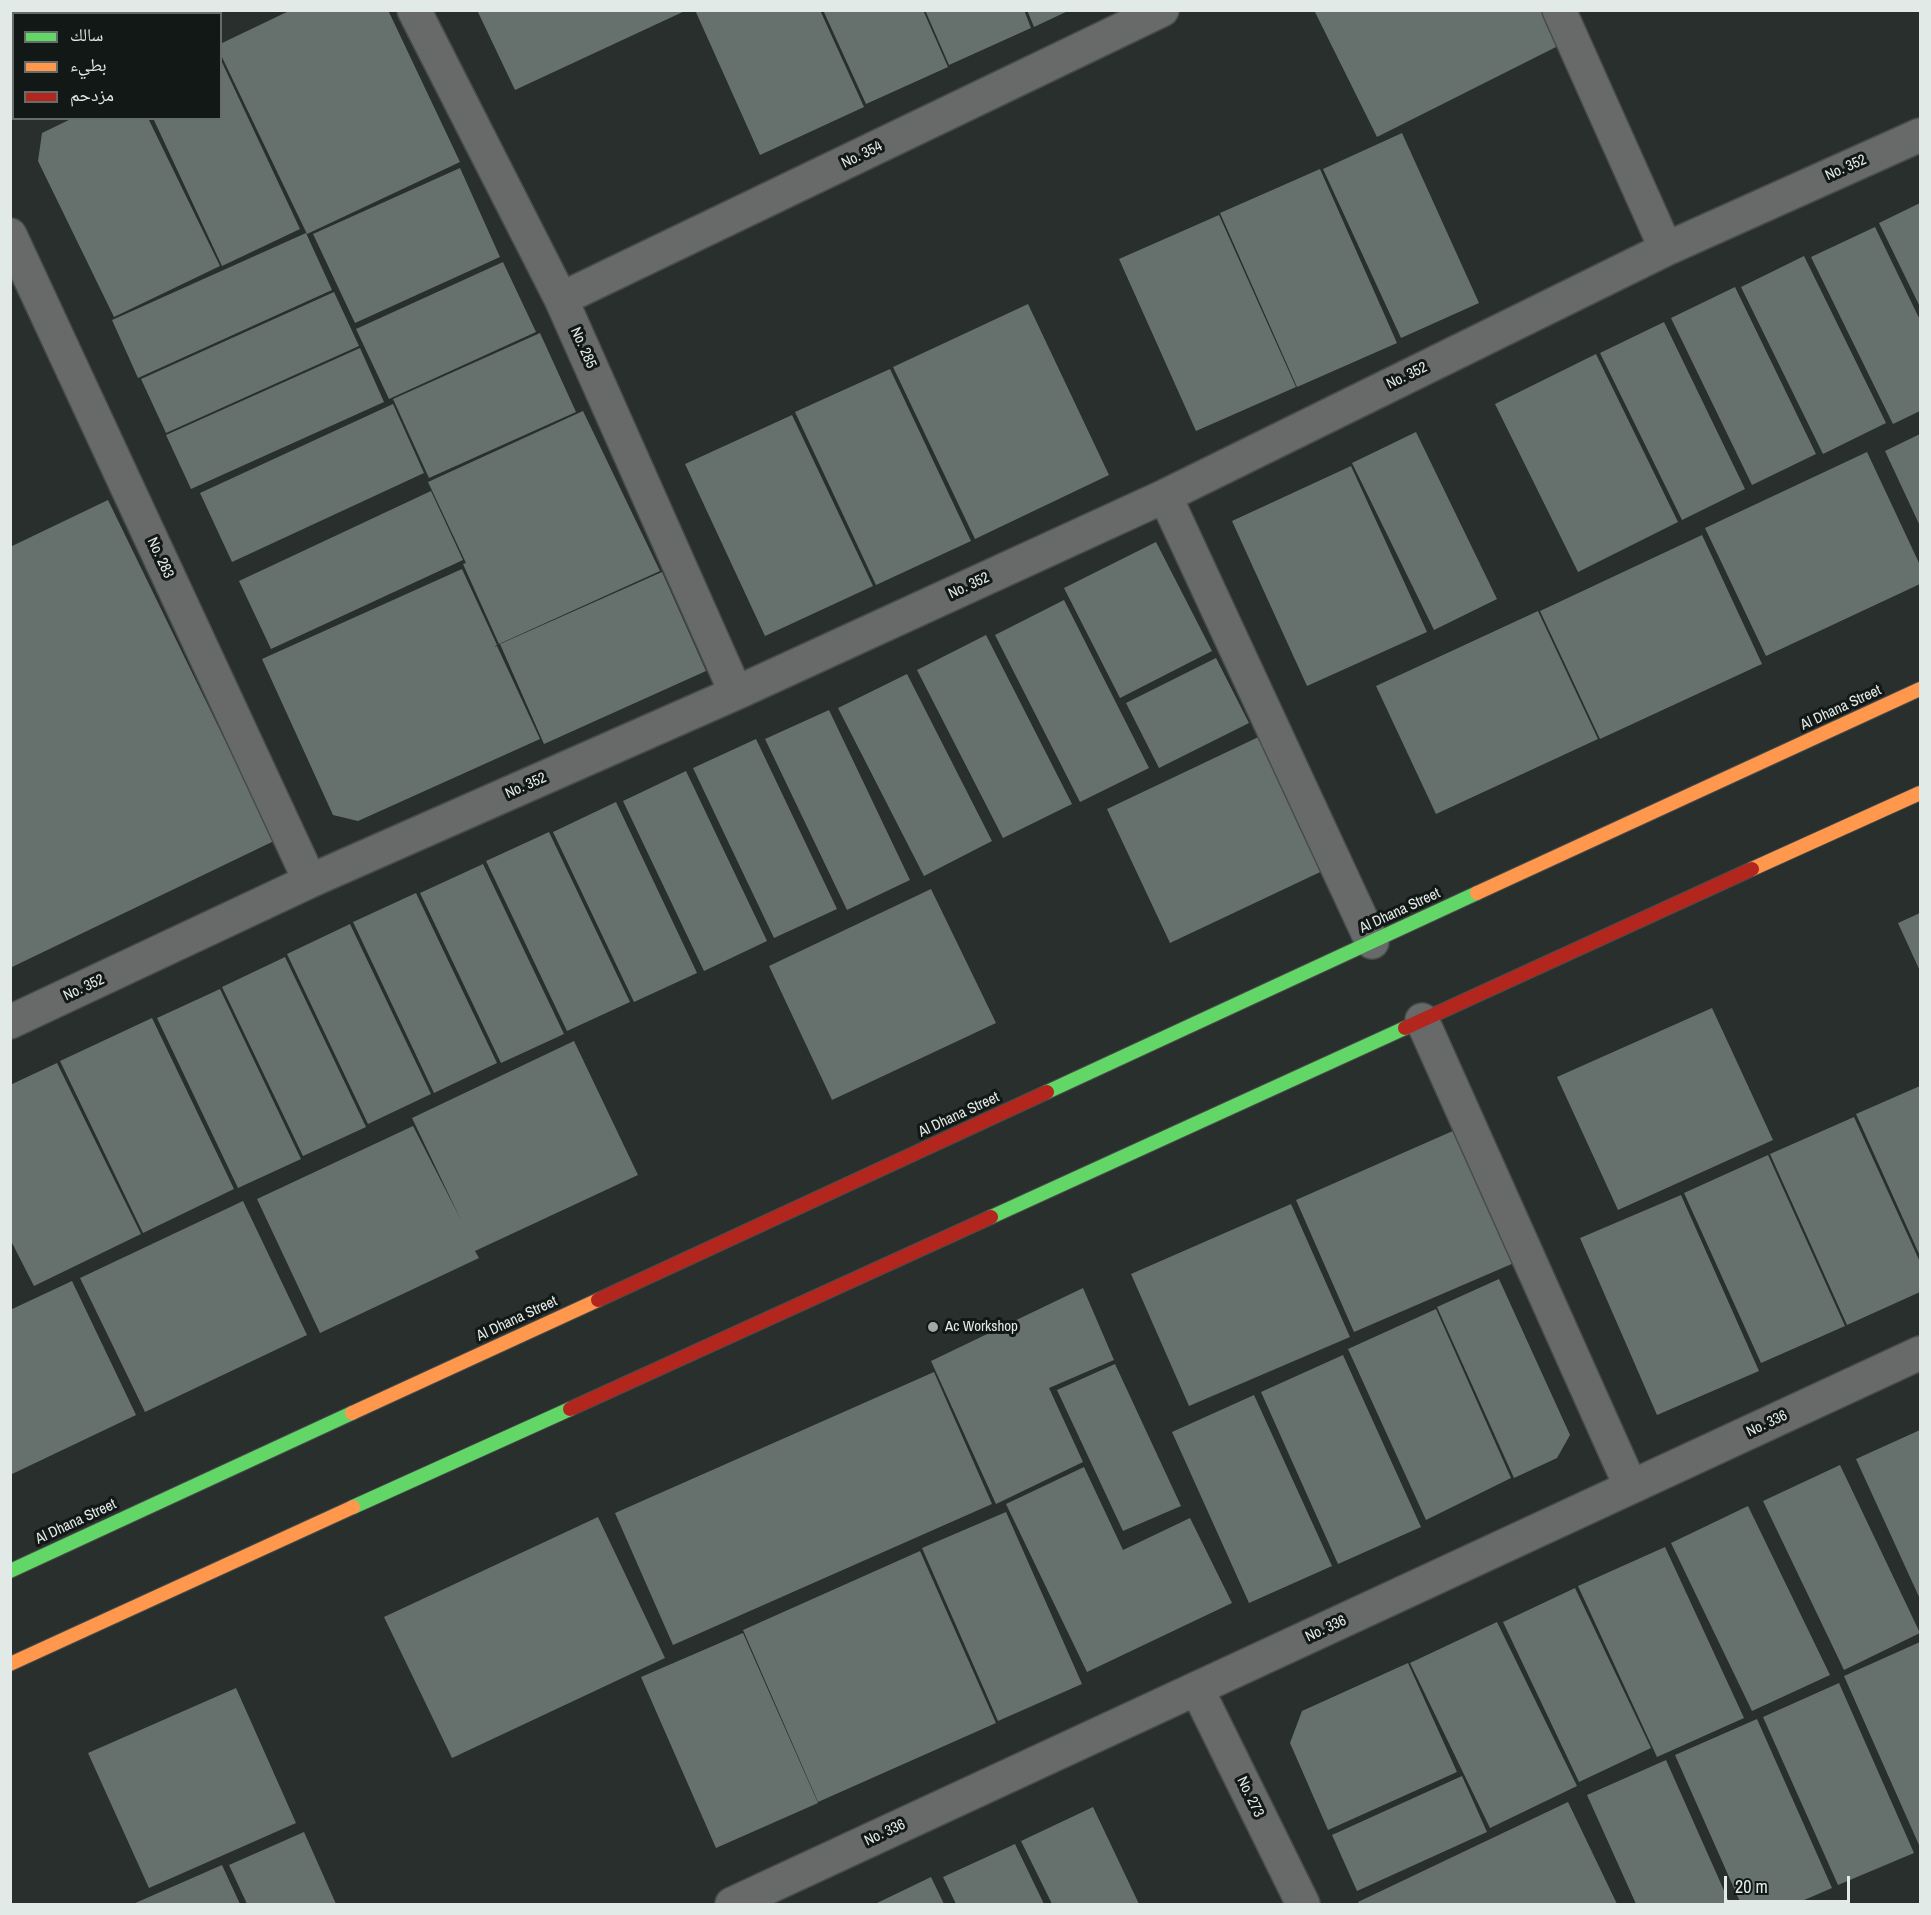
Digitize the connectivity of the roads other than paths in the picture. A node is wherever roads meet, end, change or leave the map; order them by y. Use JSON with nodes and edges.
{"nodes":[{"id":1,"x":414,"y":10,"type":"edge"},
{"id":2,"x":1162,"y":10,"type":"edge"},
{"id":3,"x":1559,"y":10,"type":"edge"},
{"id":4,"x":1920,"y":135,"type":"edge"},
{"id":5,"x":10,"y":235,"type":"edge"},
{"id":6,"x":1666,"y":249,"type":"junction"},
{"id":7,"x":561,"y":299,"type":"junction"},
{"id":8,"x":1165,"y":496,"type":"junction"},
{"id":9,"x":1920,"y":689,"type":"edge"},
{"id":10,"x":736,"y":693,"type":"junction"},
{"id":11,"x":1920,"y":793,"type":"edge"},
{"id":12,"x":310,"y":881,"type":"junction"},
{"id":13,"x":1372,"y":942,"type":"junction"},
{"id":14,"x":1422,"y":1020,"type":"junction"},
{"id":15,"x":10,"y":1022,"type":"edge"},
{"id":16,"x":1920,"y":1353,"type":"edge"},
{"id":17,"x":1631,"y":1487,"type":"junction"},
{"id":18,"x":10,"y":1571,"type":"edge"},
{"id":19,"x":10,"y":1664,"type":"edge"},
{"id":20,"x":1197,"y":1689,"type":"junction"},
{"id":21,"x":732,"y":1904,"type":"edge"},
{"id":22,"x":1303,"y":1905,"type":"edge"}],
"edges":[{"from":1,"to":7,"type":"street","name":"No. 285"},
{"from":2,"to":7,"type":"street","name":"No. 354"},
{"from":3,"to":6,"type":"street"},
{"from":4,"to":6,"type":"street","name":"No. 352"},
{"from":5,"to":12,"type":"street","name":"No. 283"},
{"from":6,"to":8,"type":"street","name":"No. 352"},
{"from":7,"to":10,"type":"street","name":"No. 285"},
{"from":8,"to":10,"type":"street","name":"No. 352"},
{"from":8,"to":13,"type":"street"},
{"from":9,"to":13,"type":"street","name":"Al Dhana Street"},
{"from":10,"to":12,"type":"street","name":"No. 352"},
{"from":11,"to":14,"type":"street"},
{"from":12,"to":15,"type":"street","name":"No. 352"},
{"from":13,"to":18,"type":"street","name":"Al Dhana Street"},
{"from":14,"to":17,"type":"street"},
{"from":14,"to":19,"type":"street"},
{"from":16,"to":17,"type":"street","name":"No. 336"},
{"from":17,"to":20,"type":"street","name":"No. 336"},
{"from":20,"to":21,"type":"street","name":"No. 336"},
{"from":20,"to":22,"type":"street","name":"No. 273"}]}
